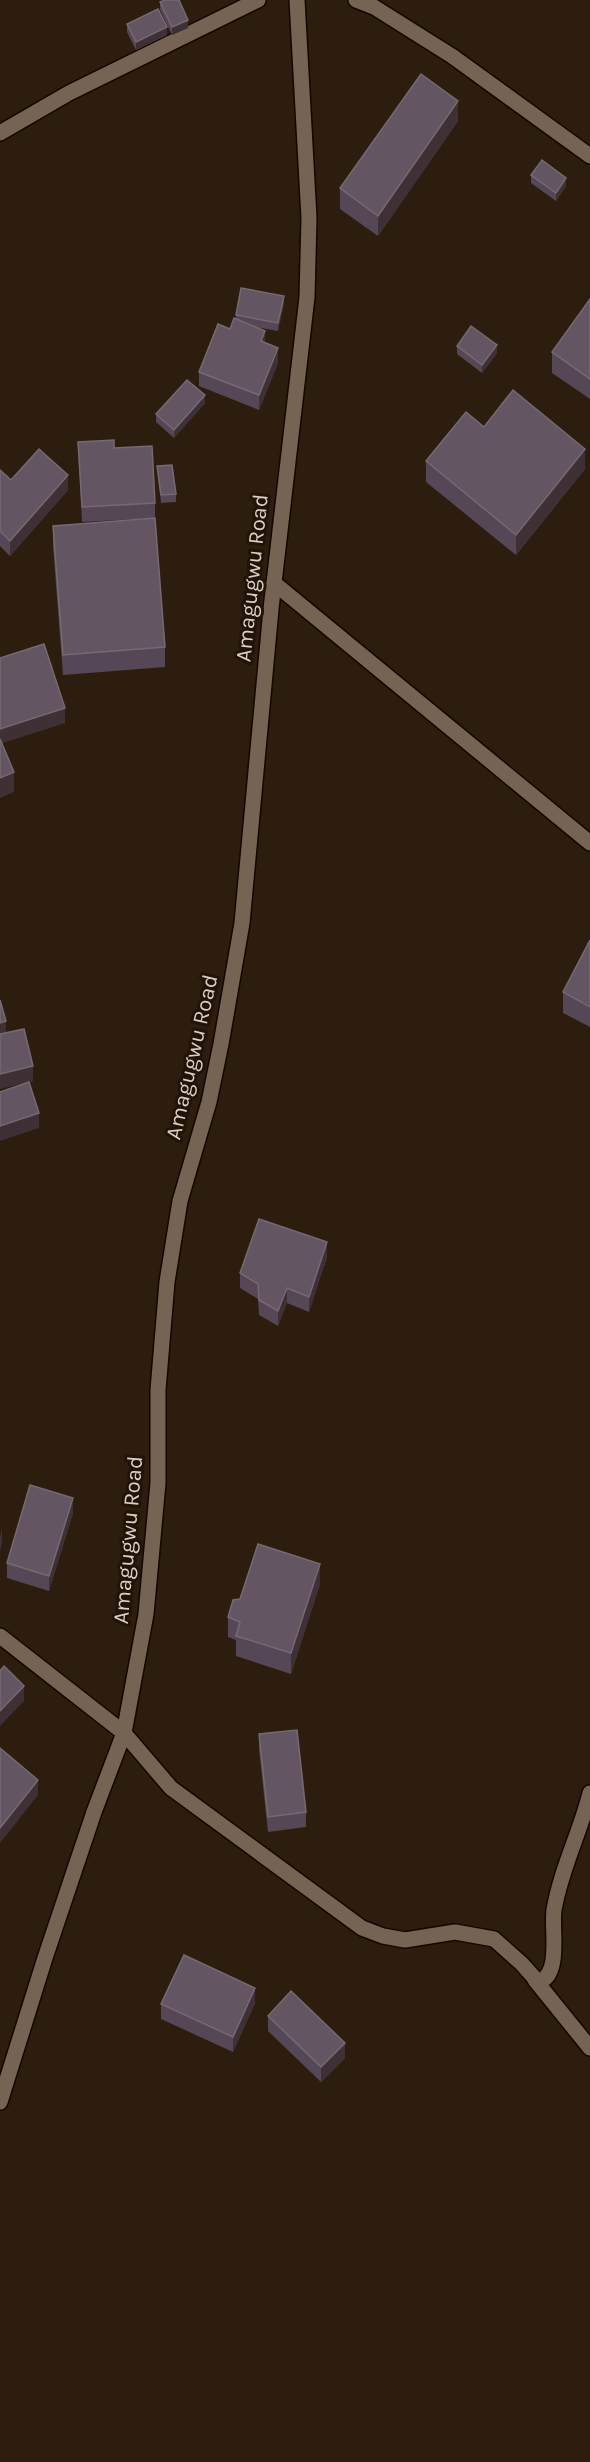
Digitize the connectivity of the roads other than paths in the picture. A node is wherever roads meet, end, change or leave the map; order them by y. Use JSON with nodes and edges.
{"nodes":[{"id":1,"x":258,"y":0,"type":"edge"},
{"id":2,"x":297,"y":0,"type":"edge"},
{"id":3,"x":356,"y":0,"type":"edge"},
{"id":4,"x":0,"y":133,"type":"edge"},
{"id":5,"x":590,"y":156,"type":"edge"},
{"id":6,"x":274,"y":583,"type":"junction"},
{"id":7,"x":590,"y":843,"type":"edge"},
{"id":8,"x":0,"y":1636,"type":"edge"},
{"id":9,"x":124,"y":1733,"type":"junction"},
{"id":10,"x":590,"y":1793,"type":"edge"},
{"id":11,"x":534,"y":1980,"type":"junction"},
{"id":12,"x":590,"y":2048,"type":"edge"},
{"id":13,"x":0,"y":2102,"type":"edge"}],
"edges":[{"from":1,"to":4,"type":"street"},
{"from":2,"to":6,"type":"street","name":"Amagugwu Road"},
{"from":3,"to":5,"type":"street"},
{"from":6,"to":7,"type":"street"},
{"from":6,"to":9,"type":"street","name":"Amagugwu Road"},
{"from":8,"to":9,"type":"street"},
{"from":9,"to":11,"type":"street"},
{"from":9,"to":13,"type":"street","name":"Amagugwu Road"},
{"from":10,"to":11,"type":"street"},
{"from":11,"to":12,"type":"street"}]}
